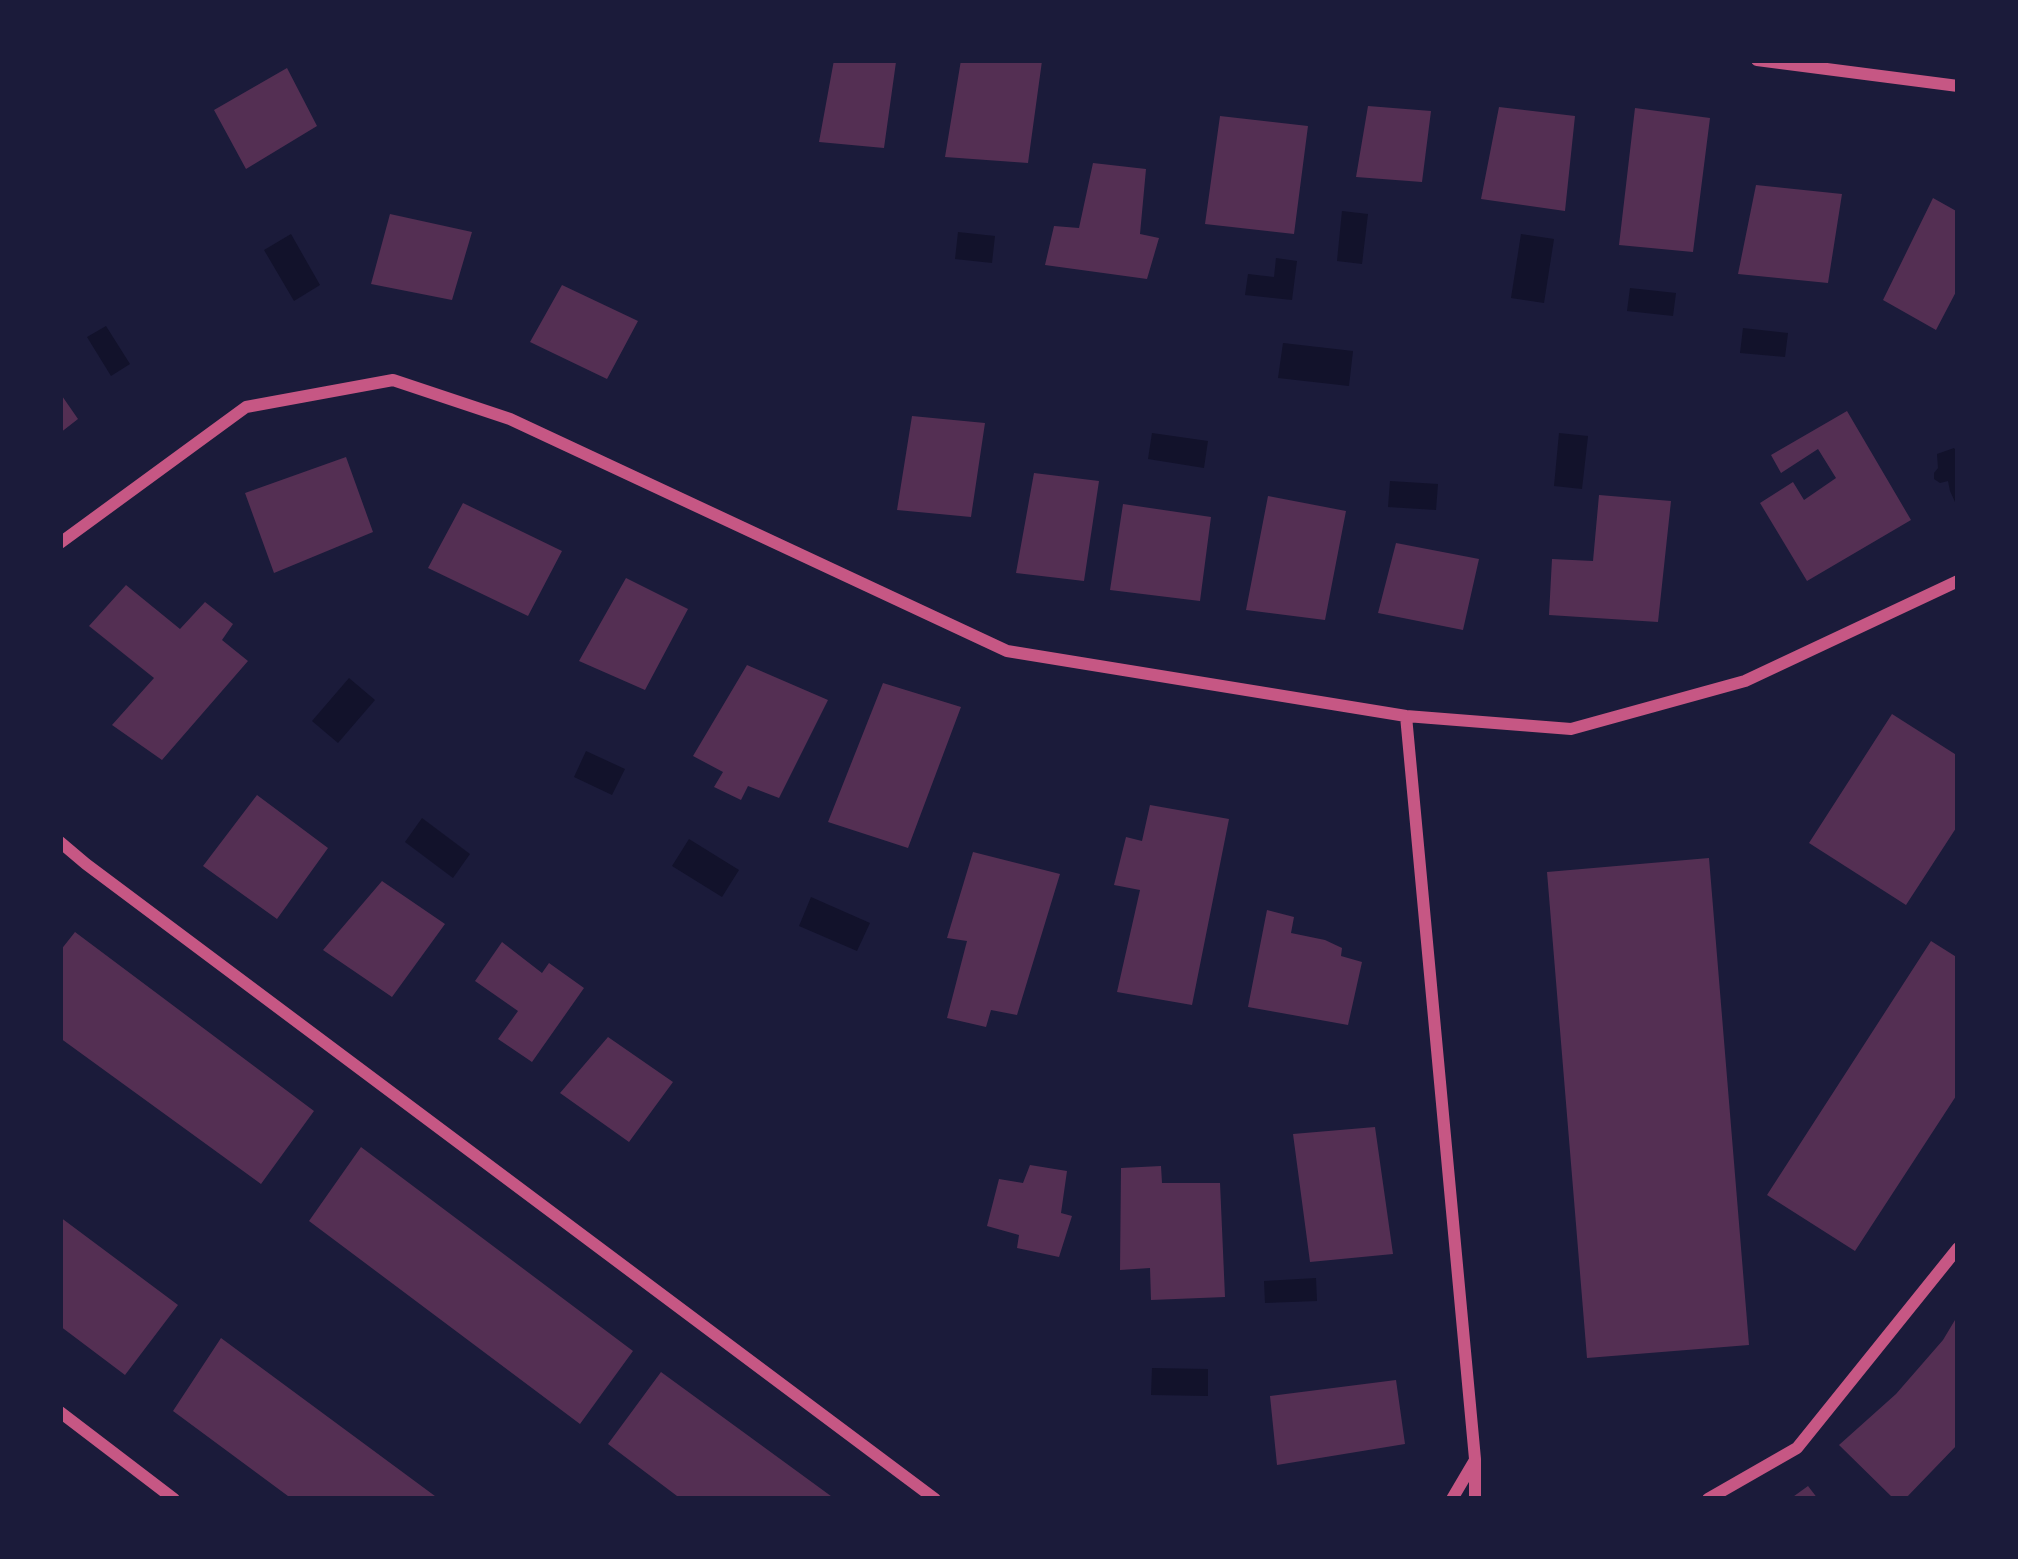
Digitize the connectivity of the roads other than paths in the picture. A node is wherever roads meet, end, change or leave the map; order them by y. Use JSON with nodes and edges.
{"nodes":[{"id":1,"x":1756,"y":60,"type":"edge"},
{"id":2,"x":1958,"y":86,"type":"edge"},
{"id":3,"x":60,"y":543,"type":"edge"},
{"id":4,"x":1958,"y":581,"type":"edge"},
{"id":5,"x":1406,"y":716,"type":"junction"},
{"id":6,"x":60,"y":842,"type":"edge"},
{"id":7,"x":1958,"y":1248,"type":"edge"},
{"id":8,"x":60,"y":1412,"type":"edge"},
{"id":9,"x":1475,"y":1459,"type":"junction"},
{"id":10,"x":174,"y":1499,"type":"edge"},
{"id":11,"x":935,"y":1499,"type":"edge"},
{"id":12,"x":1452,"y":1499,"type":"edge"},
{"id":13,"x":1475,"y":1499,"type":"edge"},
{"id":14,"x":1708,"y":1499,"type":"edge"}],
"edges":[{"from":1,"to":2,"type":"street"},
{"from":3,"to":5,"type":"street"},
{"from":4,"to":5,"type":"street"},
{"from":5,"to":9,"type":"street"},
{"from":6,"to":11,"type":"street"},
{"from":7,"to":14,"type":"street"},
{"from":8,"to":10,"type":"street"},
{"from":9,"to":12,"type":"street"},
{"from":9,"to":13,"type":"street"}]}
